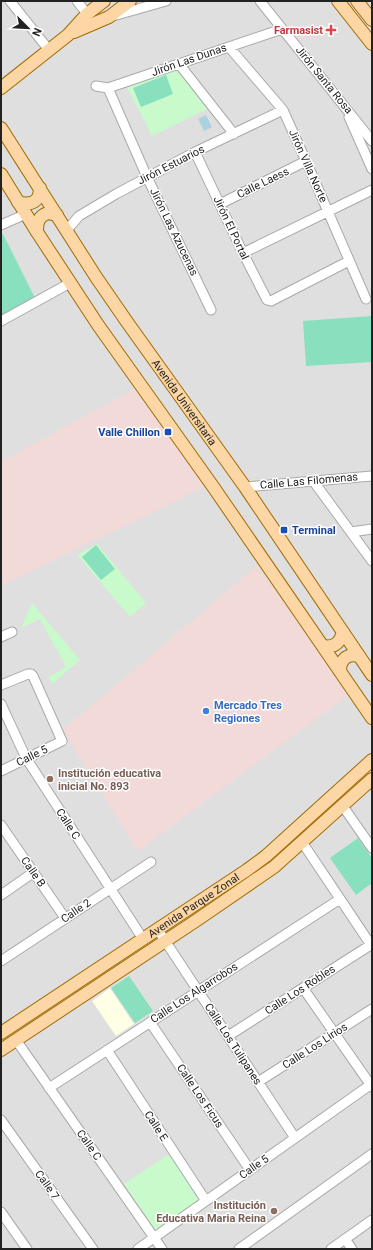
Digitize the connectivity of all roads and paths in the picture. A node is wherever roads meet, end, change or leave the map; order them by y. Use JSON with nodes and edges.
{"nodes":[{"id":1,"x":10,"y":1,"type":"edge"},
{"id":2,"x":77,"y":1,"type":"edge"},
{"id":3,"x":104,"y":1,"type":"edge"},
{"id":4,"x":130,"y":1,"type":"edge"},
{"id":5,"x":166,"y":1,"type":"edge"},
{"id":6,"x":260,"y":1,"type":"edge"},
{"id":7,"x":338,"y":1,"type":"edge"},
{"id":8,"x":357,"y":1,"type":"edge"},
{"id":9,"x":87,"y":14,"type":"junction"},
{"id":10,"x":109,"y":17,"type":"junction"},
{"id":11,"x":372,"y":20,"type":"edge"},
{"id":12,"x":282,"y":29,"type":"junction"},
{"id":13,"x":68,"y":35,"type":"junction"},
{"id":14,"x":372,"y":44,"type":"edge"},
{"id":15,"x":229,"y":47,"type":"junction"},
{"id":16,"x":49,"y":50,"type":"junction"},
{"id":17,"x":178,"y":64,"type":"junction"},
{"id":18,"x":96,"y":86,"type":"dead end"},
{"id":19,"x":1,"y":88,"type":"edge"},
{"id":20,"x":108,"y":88,"type":"junction"},
{"id":21,"x":344,"y":105,"type":"junction"},
{"id":22,"x":283,"y":110,"type":"junction"},
{"id":23,"x":1,"y":128,"type":"edge"},
{"id":24,"x":234,"y":134,"type":"junction"},
{"id":25,"x":372,"y":141,"type":"edge"},
{"id":26,"x":195,"y":152,"type":"junction"},
{"id":27,"x":306,"y":161,"type":"junction"},
{"id":28,"x":372,"y":169,"type":"edge"},
{"id":29,"x":1,"y":174,"type":"edge"},
{"id":30,"x":147,"y":178,"type":"junction"},
{"id":31,"x":40,"y":188,"type":"junction"},
{"id":32,"x":372,"y":190,"type":"edge"},
{"id":33,"x":18,"y":202,"type":"junction"},
{"id":34,"x":220,"y":204,"type":"junction"},
{"id":35,"x":328,"y":211,"type":"junction"},
{"id":36,"x":26,"y":214,"type":"junction"},
{"id":37,"x":57,"y":215,"type":"junction"},
{"id":38,"x":1,"y":226,"type":"edge"},
{"id":39,"x":67,"y":230,"type":"junction"},
{"id":40,"x":37,"y":232,"type":"junction"},
{"id":41,"x":243,"y":253,"type":"junction"},
{"id":42,"x":349,"y":261,"type":"junction"},
{"id":43,"x":70,"y":283,"type":"junction"},
{"id":44,"x":366,"y":299,"type":"dead end"},
{"id":45,"x":211,"y":310,"type":"dead end"},
{"id":46,"x":1,"y":321,"type":"edge"},
{"id":47,"x":372,"y":476,"type":"edge"},
{"id":48,"x":314,"y":482,"type":"junction"},
{"id":49,"x":245,"y":487,"type":"junction"},
{"id":50,"x":372,"y":529,"type":"edge"},
{"id":51,"x":351,"y":532,"type":"junction"},
{"id":52,"x":372,"y":561,"type":"edge"},
{"id":53,"x":12,"y":632,"type":"dead end"},
{"id":54,"x":343,"y":632,"type":"junction"},
{"id":55,"x":1,"y":637,"type":"edge"},
{"id":56,"x":323,"y":646,"type":"junction"},
{"id":57,"x":359,"y":656,"type":"junction"},
{"id":58,"x":340,"y":671,"type":"junction"},
{"id":59,"x":372,"y":674,"type":"edge"},
{"id":60,"x":1,"y":685,"type":"edge"},
{"id":61,"x":1,"y":704,"type":"edge"},
{"id":62,"x":372,"y":718,"type":"edge"},
{"id":63,"x":26,"y":758,"type":"junction"},
{"id":64,"x":372,"y":760,"type":"edge"},
{"id":65,"x":1,"y":771,"type":"edge"},
{"id":66,"x":372,"y":779,"type":"edge"},
{"id":67,"x":342,"y":805,"type":"junction"},
{"id":68,"x":2,"y":829,"type":"edge"},
{"id":69,"x":302,"y":842,"type":"junction"},
{"id":70,"x":372,"y":848,"type":"edge"},
{"id":71,"x":151,"y":862,"type":"dead end"},
{"id":72,"x":34,"y":872,"type":"junction"},
{"id":73,"x":110,"y":889,"type":"junction"},
{"id":74,"x":1,"y":895,"type":"edge"},
{"id":75,"x":340,"y":898,"type":"junction"},
{"id":76,"x":65,"y":918,"type":"junction"},
{"id":77,"x":158,"y":930,"type":"junction"},
{"id":78,"x":143,"y":939,"type":"junction"},
{"id":79,"x":165,"y":941,"type":"junction"},
{"id":80,"x":371,"y":945,"type":"edge"},
{"id":81,"x":1,"y":961,"type":"edge"},
{"id":82,"x":303,"y":988,"type":"junction"},
{"id":83,"x":198,"y":991,"type":"junction"},
{"id":84,"x":372,"y":1009,"type":"edge"},
{"id":85,"x":150,"y":1022,"type":"junction"},
{"id":86,"x":1,"y":1033,"type":"edge"},
{"id":87,"x":334,"y":1033,"type":"junction"},
{"id":88,"x":228,"y":1036,"type":"junction"},
{"id":89,"x":16,"y":1040,"type":"junction"},
{"id":90,"x":1,"y":1050,"type":"edge"},
{"id":91,"x":107,"y":1050,"type":"junction"},
{"id":92,"x":258,"y":1082,"type":"junction"},
{"id":93,"x":371,"y":1086,"type":"edge"},
{"id":94,"x":49,"y":1088,"type":"junction"},
{"id":95,"x":1,"y":1121,"type":"edge"},
{"id":96,"x":295,"y":1138,"type":"junction"},
{"id":97,"x":372,"y":1154,"type":"edge"},
{"id":98,"x":250,"y":1170,"type":"junction"},
{"id":99,"x":206,"y":1201,"type":"junction"},
{"id":100,"x":1,"y":1212,"type":"edge"},
{"id":101,"x":372,"y":1220,"type":"edge"},
{"id":102,"x":154,"y":1238,"type":"junction"},
{"id":103,"x":345,"y":1239,"type":"junction"},
{"id":104,"x":27,"y":1249,"type":"edge"},
{"id":105,"x":93,"y":1249,"type":"edge"},
{"id":106,"x":138,"y":1249,"type":"edge"},
{"id":107,"x":162,"y":1249,"type":"edge"},
{"id":108,"x":239,"y":1249,"type":"edge"},
{"id":109,"x":331,"y":1249,"type":"edge"},
{"id":110,"x":352,"y":1249,"type":"edge"}],
"edges":[{"from":1,"to":16,"type":"street"},
{"from":2,"to":9,"type":"street"},
{"from":3,"to":9,"type":"main road"},
{"from":4,"to":10,"type":"main road"},
{"from":5,"to":10,"type":"street"},
{"from":6,"to":12,"type":"street","name":"Jirón Santa Rosa"},
{"from":7,"to":14,"type":"main road"},
{"from":8,"to":11,"type":"main road"},
{"from":9,"to":13,"type":"main road"},
{"from":10,"to":13,"type":"main road"},
{"from":12,"to":15,"type":"street","name":"Jirón Las Dunas"},
{"from":12,"to":21,"type":"street","name":"Jirón Santa Rosa"},
{"from":13,"to":16,"type":"main road"},
{"from":15,"to":17,"type":"street","name":"Jirón Las Dunas"},
{"from":15,"to":22,"type":"street","name":"Jirón Villa Norte"},
{"from":16,"to":19,"type":"main road"},
{"from":17,"to":20,"type":"street","name":"Jirón Las Dunas"},
{"from":17,"to":24,"type":"street"},
{"from":18,"to":20,"type":"street","name":"Jirón Las Dunas"},
{"from":20,"to":30,"type":"street","name":"Jirón Las Azucenas"},
{"from":21,"to":25,"type":"street","name":"Jirón Santa Rosa"},
{"from":21,"to":28,"type":"street"},
{"from":22,"to":24,"type":"street","name":"Jirón Estuarios"},
{"from":22,"to":27,"type":"street","name":"Jirón Villa Norte"},
{"from":23,"to":31,"type":"main road","name":"Avenida Universitaria"},
{"from":24,"to":26,"type":"street","name":"Jirón Estuarios"},
{"from":26,"to":30,"type":"street","name":"Jirón Estuarios"},
{"from":26,"to":34,"type":"street","name":"Jirón El Portal"},
{"from":27,"to":34,"type":"street","name":"Calle Laess"},
{"from":27,"to":35,"type":"street","name":"Jirón Villa Norte"},
{"from":29,"to":33,"type":"main road"},
{"from":30,"to":39,"type":"street","name":"Jirón Estuarios"},
{"from":30,"to":45,"type":"street","name":"Jirón Las Azucenas"},
{"from":31,"to":33,"type":"main road"},
{"from":31,"to":37,"type":"main road","name":"Avenida Universitaria"},
{"from":32,"to":35,"type":"street"},
{"from":33,"to":36,"type":"main road"},
{"from":34,"to":41,"type":"street","name":"Jirón El Portal"},
{"from":35,"to":41,"type":"street"},
{"from":35,"to":42,"type":"street","name":"Jirón Villa Norte"},
{"from":36,"to":38,"type":"street"},
{"from":36,"to":40,"type":"main road"},
{"from":37,"to":39,"type":"main road","name":"Avenida Universitaria"},
{"from":37,"to":40,"type":"main road"},
{"from":39,"to":49,"type":"main road","name":"Avenida Universitaria"},
{"from":40,"to":43,"type":"main road"},
{"from":41,"to":42,"type":"street","name":"Jirón El Portal"},
{"from":42,"to":44,"type":"street","name":"Jirón Villa Norte"},
{"from":43,"to":46,"type":"street"},
{"from":43,"to":56,"type":"main road"},
{"from":47,"to":48,"type":"street","name":"Calle Las Filomenas"},
{"from":48,"to":49,"type":"street","name":"Calle Las Filomenas"},
{"from":48,"to":51,"type":"street"},
{"from":49,"to":54,"type":"main road","name":"Avenida Universitaria"},
{"from":50,"to":51,"type":"street"},
{"from":51,"to":52,"type":"street"},
{"from":53,"to":55,"type":"street"},
{"from":54,"to":56,"type":"main road"},
{"from":54,"to":57,"type":"main road","name":"Avenida Universitaria"},
{"from":56,"to":58,"type":"main road"},
{"from":57,"to":58,"type":"main road"},
{"from":57,"to":59,"type":"main road","name":"Avenida Universitaria"},
{"from":58,"to":62,"type":"main road"},
{"from":60,"to":63,"type":"street","name":"Calle 5"},
{"from":61,"to":63,"type":"street","name":"Calle C"},
{"from":63,"to":65,"type":"street","name":"Calle 5"},
{"from":63,"to":73,"type":"street","name":"Calle C"},
{"from":64,"to":77,"type":"main road","name":"Avenida Parque Zonal"},
{"from":66,"to":67,"type":"main road","name":"Avenida Parque Zonal"},
{"from":67,"to":69,"type":"main road","name":"Avenida Parque Zonal"},
{"from":67,"to":70,"type":"street"},
{"from":68,"to":72,"type":"street","name":"Calle B"},
{"from":69,"to":75,"type":"street"},
{"from":69,"to":79,"type":"main road","name":"Avenida Parque Zonal"},
{"from":71,"to":73,"type":"street","name":"Calle 2"},
{"from":72,"to":74,"type":"street"},
{"from":72,"to":76,"type":"street","name":"Calle B"},
{"from":73,"to":76,"type":"street","name":"Calle 2"},
{"from":73,"to":78,"type":"street","name":"Calle C"},
{"from":75,"to":80,"type":"street"},
{"from":75,"to":83,"type":"street","name":"Calle Los Algarrobos"},
{"from":76,"to":81,"type":"street","name":"Calle 2"},
{"from":77,"to":78,"type":"main road","name":"Avenida Parque Zonal"},
{"from":77,"to":79,"type":"street","name":"Calle Los Tulipanes"},
{"from":78,"to":86,"type":"main road","name":"Avenida Parque Zonal"},
{"from":79,"to":83,"type":"street","name":"Calle Los Tulipanes"},
{"from":79,"to":89,"type":"main road","name":"Avenida Parque Zonal"},
{"from":80,"to":82,"type":"street","name":"Calle Los Robles"},
{"from":82,"to":87,"type":"street"},
{"from":82,"to":88,"type":"street","name":"Calle Los Robles"},
{"from":83,"to":85,"type":"street","name":"Calle Los Algarrobos"},
{"from":83,"to":88,"type":"street","name":"Calle Los Tulipanes"},
{"from":84,"to":87,"type":"street","name":"Calle Los Lirios"},
{"from":85,"to":91,"type":"street","name":"Calle Los Algarrobos"},
{"from":85,"to":98,"type":"street","name":"Calle Los Ficus"},
{"from":87,"to":92,"type":"street","name":"Calle Los Lirios"},
{"from":87,"to":93,"type":"street"},
{"from":88,"to":92,"type":"street","name":"Calle Los Tulipanes"},
{"from":89,"to":90,"type":"main road","name":"Avenida Parque Zonal"},
{"from":89,"to":94,"type":"street","name":"Calle C"},
{"from":91,"to":94,"type":"street","name":"Calle Los Algarrobos"},
{"from":91,"to":99,"type":"street","name":"Calle E"},
{"from":92,"to":96,"type":"street","name":"Calle Los Tulipanes"},
{"from":93,"to":96,"type":"street","name":"Calle 5"},
{"from":94,"to":102,"type":"street","name":"Calle C"},
{"from":95,"to":105,"type":"street","name":"Calle 7"},
{"from":96,"to":98,"type":"street","name":"Calle 5"},
{"from":97,"to":108,"type":"street"},
{"from":98,"to":99,"type":"street","name":"Calle 5"},
{"from":99,"to":102,"type":"street","name":"Calle 5"},
{"from":100,"to":104,"type":"street"},
{"from":101,"to":103,"type":"street"},
{"from":102,"to":106,"type":"street","name":"Calle 5"},
{"from":102,"to":107,"type":"street","name":"Calle C"},
{"from":103,"to":109,"type":"street"},
{"from":103,"to":110,"type":"street"}]}
